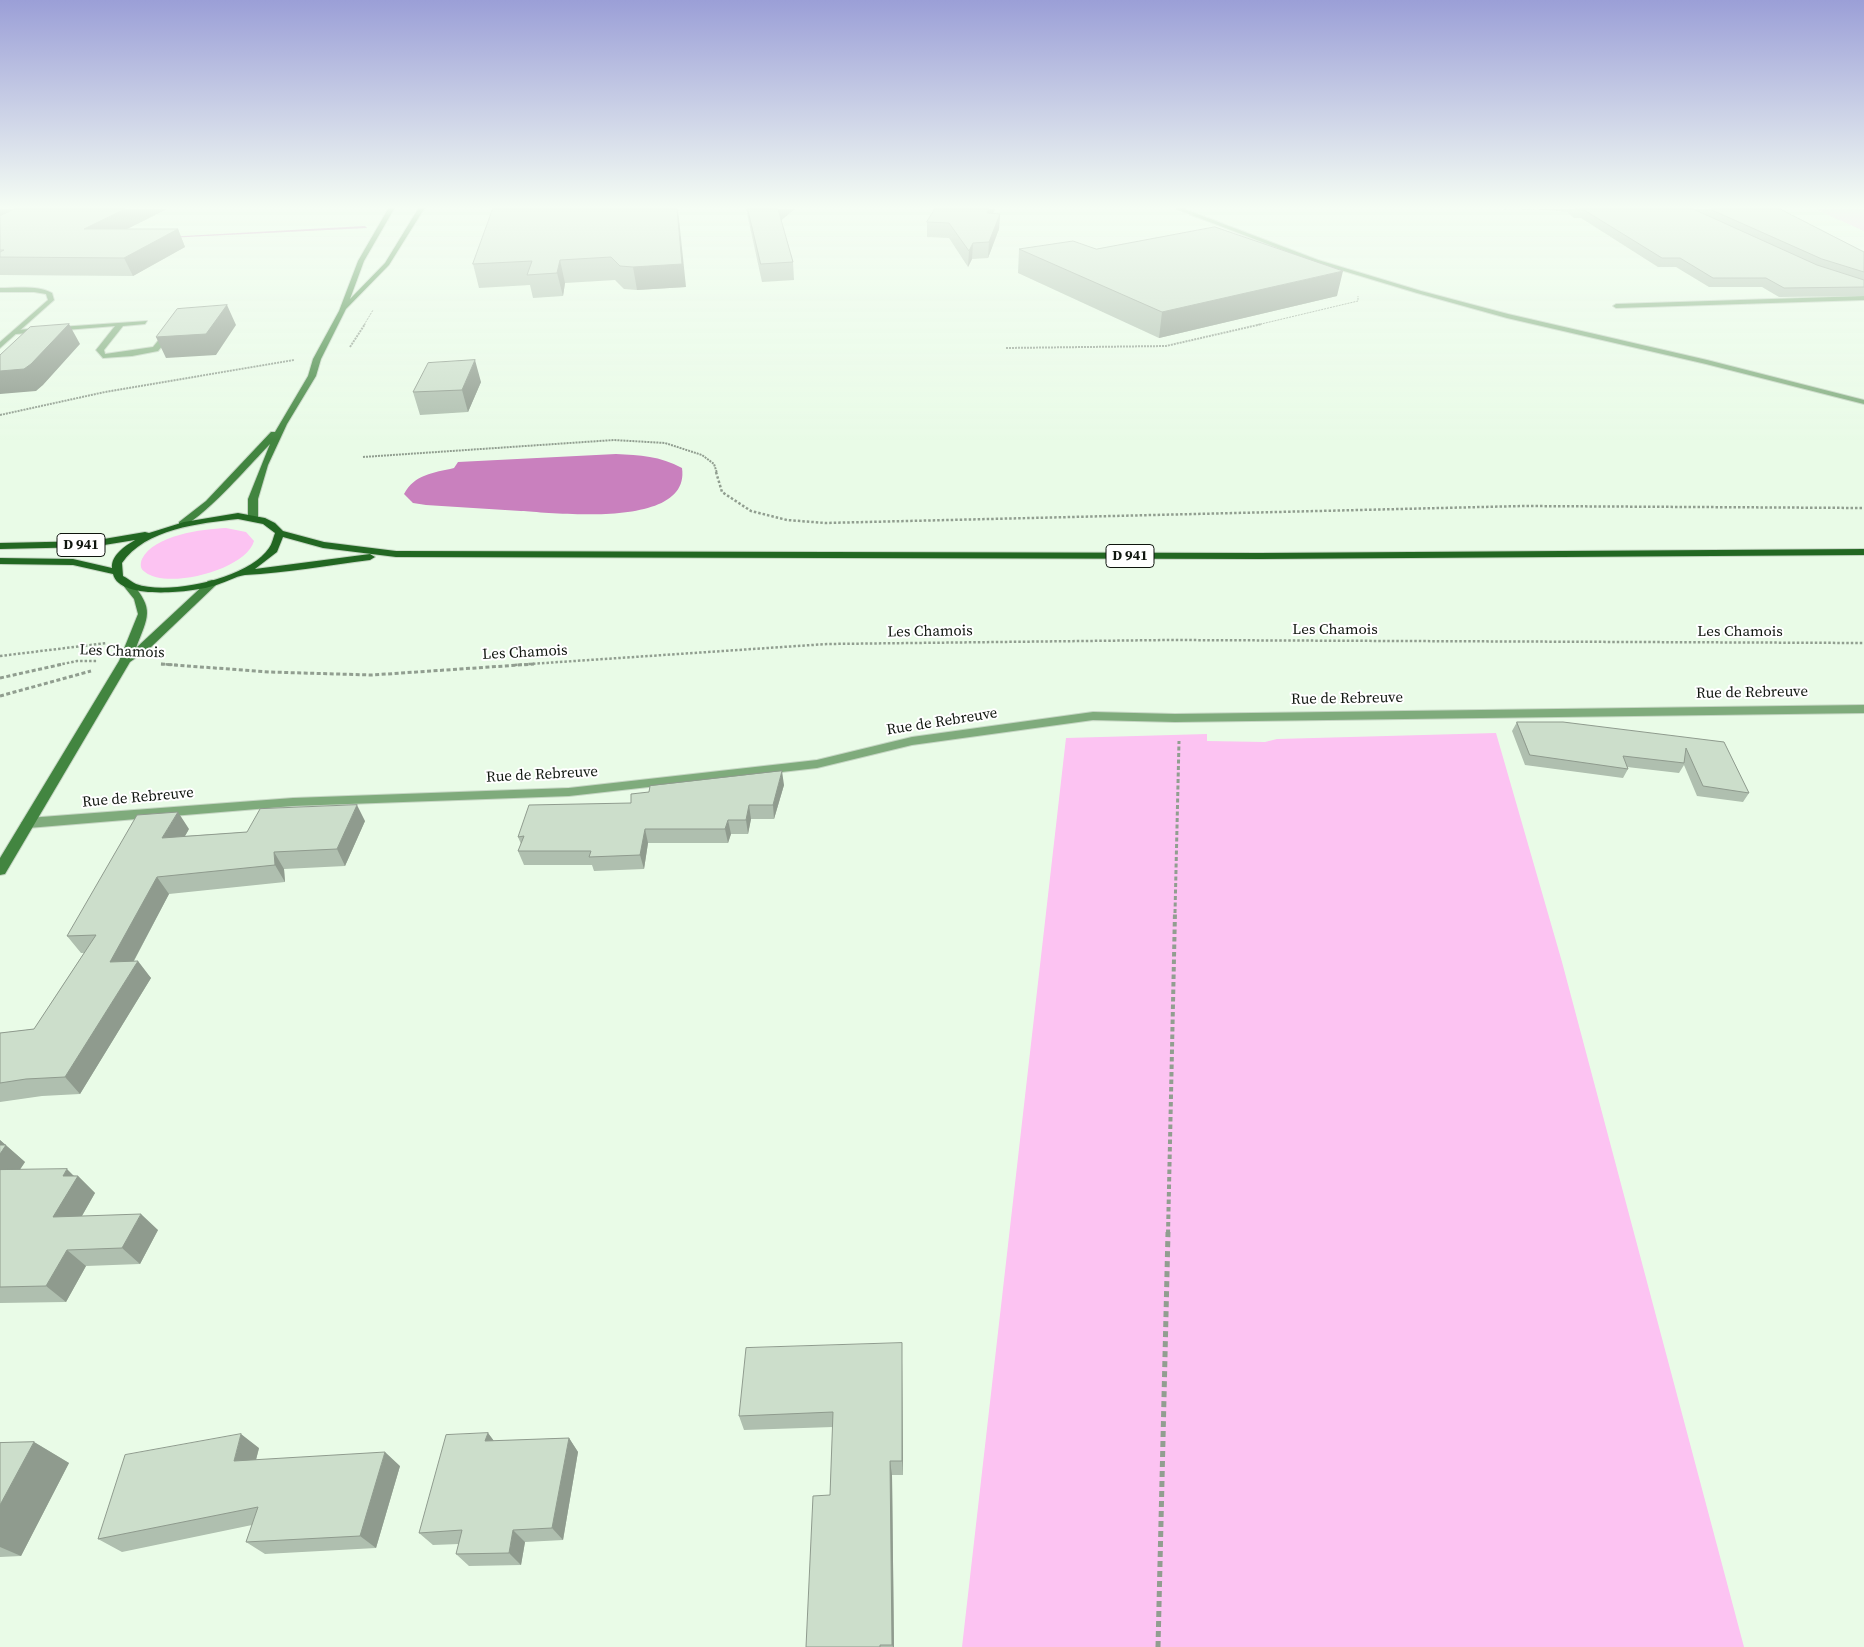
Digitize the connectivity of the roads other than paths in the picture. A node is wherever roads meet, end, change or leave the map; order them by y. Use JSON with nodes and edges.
{"nodes":[{"id":1,"x":352,"y":286,"type":"edge"},
{"id":2,"x":366,"y":286,"type":"edge"},
{"id":3,"x":1399,"y":286,"type":"edge"},
{"id":4,"x":0,"y":290,"type":"edge"},
{"id":5,"x":1864,"y":298,"type":"edge"},
{"id":6,"x":1616,"y":306,"type":"dead end"},
{"id":7,"x":342,"y":311,"type":"junction"},
{"id":8,"x":145,"y":322,"type":"dead end"},
{"id":9,"x":121,"y":324,"type":"junction"},
{"id":10,"x":16,"y":332,"type":"junction"},
{"id":11,"x":168,"y":334,"type":"edge"},
{"id":12,"x":0,"y":346,"type":"edge"},
{"id":13,"x":1864,"y":402,"type":"edge"},
{"id":14,"x":283,"y":424,"type":"junction"},
{"id":15,"x":253,"y":518,"type":"junction"},
{"id":16,"x":182,"y":524,"type":"junction"},
{"id":17,"x":161,"y":531,"type":"junction"},
{"id":18,"x":280,"y":533,"type":"junction"},
{"id":19,"x":0,"y":546,"type":"edge"},
{"id":20,"x":1864,"y":552,"type":"edge"},
{"id":21,"x":396,"y":554,"type":"junction"},
{"id":22,"x":0,"y":560,"type":"edge"},
{"id":23,"x":116,"y":572,"type":"junction"},
{"id":24,"x":237,"y":575,"type":"junction"},
{"id":25,"x":212,"y":583,"type":"junction"},
{"id":26,"x":127,"y":584,"type":"junction"},
{"id":27,"x":125,"y":661,"type":"junction"},
{"id":28,"x":1864,"y":709,"type":"edge"},
{"id":29,"x":28,"y":823,"type":"junction"},
{"id":30,"x":0,"y":870,"type":"edge"}],
"edges":[{"from":1,"to":7,"type":"main road"},
{"from":2,"to":7,"type":"main road"},
{"from":3,"to":13,"type":"street"},
{"from":4,"to":10,"type":"street"},
{"from":5,"to":6,"type":"street"},
{"from":7,"to":14,"type":"main road"},
{"from":8,"to":9,"type":"street"},
{"from":9,"to":10,"type":"street"},
{"from":9,"to":11,"type":"street"},
{"from":10,"to":12,"type":"street"},
{"from":14,"to":15,"type":"main road"},
{"from":14,"to":16,"type":"main road"},
{"from":15,"to":16,"type":"main road"},
{"from":15,"to":18,"type":"main road"},
{"from":16,"to":17,"type":"main road"},
{"from":17,"to":19,"type":"main road","number":"D 941"},
{"from":17,"to":23,"type":"main road"},
{"from":18,"to":21,"type":"main road","number":"D 941"},
{"from":18,"to":24,"type":"main road"},
{"from":20,"to":21,"type":"main road","number":"D 941"},
{"from":21,"to":24,"type":"main road","number":"D 941"},
{"from":22,"to":23,"type":"main road","number":"D 941"},
{"from":23,"to":26,"type":"main road"},
{"from":24,"to":25,"type":"main road"},
{"from":25,"to":26,"type":"main road"},
{"from":25,"to":27,"type":"main road"},
{"from":26,"to":27,"type":"main road"},
{"from":27,"to":29,"type":"main road"},
{"from":28,"to":29,"type":"street","name":"Rue de Rebreuve"},
{"from":29,"to":30,"type":"main road"}]}
